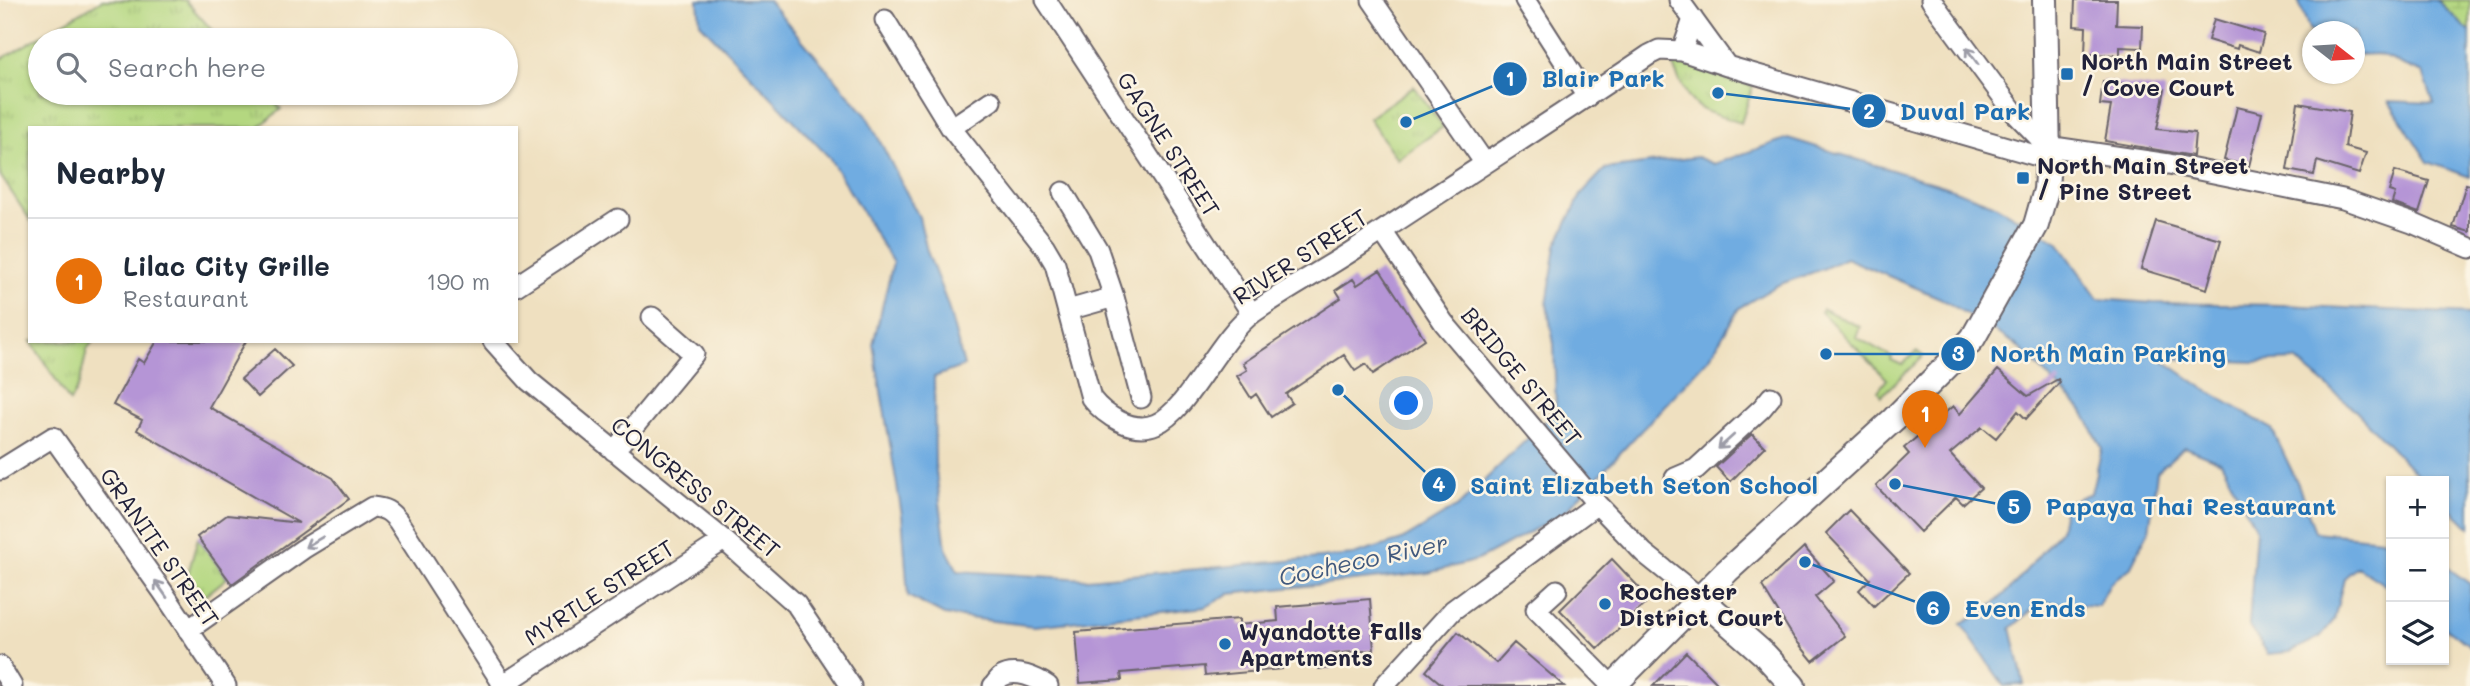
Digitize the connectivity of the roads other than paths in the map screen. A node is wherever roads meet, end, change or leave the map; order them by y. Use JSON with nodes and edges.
{"nodes":[{"id":1,"x":1046,"y":0,"type":"edge"},
{"id":2,"x":1372,"y":0,"type":"edge"},
{"id":3,"x":1525,"y":0,"type":"edge"},
{"id":4,"x":1679,"y":0,"type":"edge"},
{"id":5,"x":1931,"y":0,"type":"edge"},
{"id":6,"x":2045,"y":0,"type":"edge"},
{"id":7,"x":1693,"y":19,"type":"junction"},
{"id":8,"x":885,"y":20,"type":"dead end"},
{"id":9,"x":1682,"y":51,"type":"junction"},
{"id":10,"x":1727,"y":66,"type":"junction"},
{"id":11,"x":1587,"y":97,"type":"junction"},
{"id":12,"x":991,"y":101,"type":"dead end"},
{"id":13,"x":951,"y":128,"type":"junction"},
{"id":14,"x":2048,"y":152,"type":"junction"},
{"id":15,"x":1485,"y":162,"type":"junction"},
{"id":16,"x":1063,"y":192,"type":"dead end"},
{"id":17,"x":618,"y":219,"type":"dead end"},
{"id":18,"x":1382,"y":231,"type":"junction"},
{"id":19,"x":2470,"y":248,"type":"edge"},
{"id":20,"x":518,"y":285,"type":"edge"},
{"id":21,"x":1114,"y":297,"type":"junction"},
{"id":22,"x":1068,"y":310,"type":"junction"},
{"id":23,"x":1252,"y":314,"type":"junction"},
{"id":24,"x":652,"y":317,"type":"dead end"},
{"id":25,"x":495,"y":343,"type":"edge"},
{"id":26,"x":1771,"y":397,"type":"dead end"},
{"id":27,"x":1141,"y":398,"type":"dead end"},
{"id":28,"x":614,"y":451,"type":"junction"},
{"id":29,"x":0,"y":470,"type":"edge"},
{"id":30,"x":1675,"y":478,"type":"dead end"},
{"id":31,"x":1595,"y":500,"type":"junction"},
{"id":32,"x":724,"y":540,"type":"junction"},
{"id":33,"x":1557,"y":590,"type":"dead end"},
{"id":34,"x":1700,"y":598,"type":"junction"},
{"id":35,"x":188,"y":630,"type":"junction"},
{"id":36,"x":0,"y":666,"type":"edge"},
{"id":37,"x":503,"y":685,"type":"edge"},
{"id":38,"x":12,"y":686,"type":"edge"},
{"id":39,"x":226,"y":686,"type":"edge"},
{"id":40,"x":851,"y":686,"type":"edge"},
{"id":41,"x":993,"y":686,"type":"edge"},
{"id":42,"x":1048,"y":686,"type":"edge"},
{"id":43,"x":1384,"y":686,"type":"edge"},
{"id":44,"x":1612,"y":686,"type":"edge"},
{"id":45,"x":1793,"y":686,"type":"edge"}],
"edges":[{"from":1,"to":23,"type":"street","name":"GAGNE STREET"},
{"from":2,"to":15,"type":"street"},
{"from":3,"to":11,"type":"street"},
{"from":4,"to":7,"type":"street"},
{"from":14,"to":5,"type":"street","one_way":true},
{"from":6,"to":14,"type":"main road"},
{"from":7,"to":9,"type":"street"},
{"from":7,"to":10,"type":"street"},
{"from":8,"to":13,"type":"street","name":"RIVER STREET"},
{"from":9,"to":10,"type":"street","name":"RIVER STREET"},
{"from":9,"to":11,"type":"street","name":"RIVER STREET"},
{"from":10,"to":14,"type":"street","name":"RIVER STREET"},
{"from":11,"to":15,"type":"street","name":"RIVER STREET"},
{"from":12,"to":13,"type":"street"},
{"from":13,"to":22,"type":"street","name":"RIVER STREET"},
{"from":14,"to":19,"type":"street","name":"RIVER STREET"},
{"from":14,"to":34,"type":"main road"},
{"from":15,"to":18,"type":"street","name":"RIVER STREET"},
{"from":16,"to":21,"type":"street"},
{"from":17,"to":20,"type":"street"},
{"from":18,"to":23,"type":"street","name":"RIVER STREET"},
{"from":18,"to":31,"type":"street","name":"BRIDGE STREET"},
{"from":21,"to":22,"type":"street"},
{"from":21,"to":27,"type":"street"},
{"from":22,"to":23,"type":"street","name":"RIVER STREET"},
{"from":24,"to":28,"type":"street"},
{"from":25,"to":28,"type":"street","name":"CONGRESS STREET"},
{"from":26,"to":30,"type":"street","one_way":true},
{"from":28,"to":32,"type":"street","name":"CONGRESS STREET"},
{"from":35,"to":29,"type":"street","name":"GRANITE STREET","one_way":true},
{"from":31,"to":34,"type":"street","name":"BRIDGE STREET"},
{"from":31,"to":43,"type":"street"},
{"from":32,"to":37,"type":"street","name":"MYRTLE STREET"},
{"from":32,"to":40,"type":"street","name":"CONGRESS STREET"},
{"from":33,"to":44,"type":"street"},
{"from":34,"to":44,"type":"main road"},
{"from":34,"to":45,"type":"main road"},
{"from":37,"to":35,"type":"street","one_way":true},
{"from":35,"to":39,"type":"street","name":"GRANITE STREET"},
{"from":36,"to":38,"type":"street"},
{"from":41,"to":42,"type":"street"}]}
